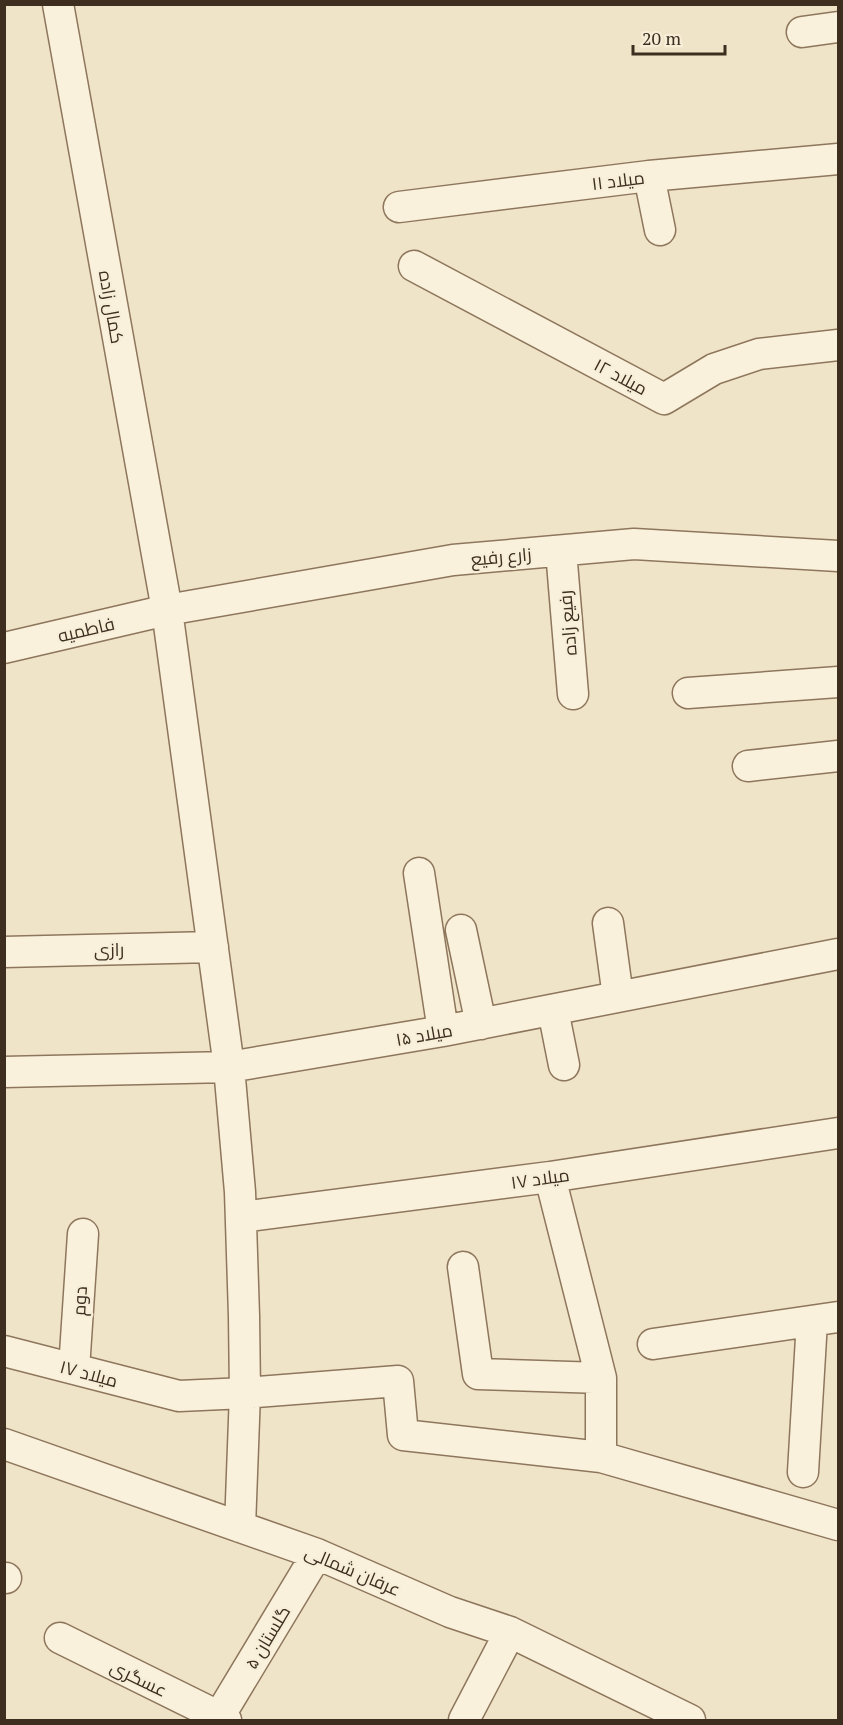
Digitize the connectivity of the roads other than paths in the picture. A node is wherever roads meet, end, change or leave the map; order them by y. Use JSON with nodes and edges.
{"nodes":[{"id":1,"x":58,"y":4,"type":"edge"},
{"id":2,"x":838,"y":27,"type":"edge"},
{"id":3,"x":802,"y":32,"type":"dead end"},
{"id":4,"x":838,"y":159,"type":"edge"},
{"id":5,"x":649,"y":176,"type":"junction"},
{"id":6,"x":399,"y":207,"type":"dead end"},
{"id":7,"x":660,"y":230,"type":"dead end"},
{"id":8,"x":414,"y":266,"type":"dead end"},
{"id":9,"x":838,"y":345,"type":"edge"},
{"id":10,"x":561,"y":551,"type":"junction"},
{"id":11,"x":838,"y":556,"type":"edge"},
{"id":12,"x":167,"y":610,"type":"junction"},
{"id":13,"x":4,"y":648,"type":"edge"},
{"id":14,"x":838,"y":682,"type":"edge"},
{"id":15,"x":688,"y":693,"type":"dead end"},
{"id":16,"x":573,"y":694,"type":"dead end"},
{"id":17,"x":838,"y":756,"type":"edge"},
{"id":18,"x":748,"y":766,"type":"dead end"},
{"id":19,"x":419,"y":873,"type":"dead end"},
{"id":20,"x":608,"y":922,"type":"dead end"},
{"id":21,"x":461,"y":930,"type":"dead end"},
{"id":22,"x":213,"y":947,"type":"junction"},
{"id":23,"x":4,"y":952,"type":"edge"},
{"id":24,"x":838,"y":954,"type":"edge"},
{"id":25,"x":618,"y":997,"type":"junction"},
{"id":26,"x":553,"y":1010,"type":"junction"},
{"id":27,"x":481,"y":1024,"type":"junction"},
{"id":28,"x":443,"y":1031,"type":"junction"},
{"id":29,"x":564,"y":1065,"type":"dead end"},
{"id":30,"x":229,"y":1067,"type":"junction"},
{"id":31,"x":4,"y":1072,"type":"edge"},
{"id":32,"x":838,"y":1132,"type":"edge"},
{"id":33,"x":549,"y":1178,"type":"junction"},
{"id":34,"x":241,"y":1217,"type":"junction"},
{"id":35,"x":83,"y":1234,"type":"dead end"},
{"id":36,"x":463,"y":1267,"type":"dead end"},
{"id":37,"x":825,"y":1319,"type":"edge"},
{"id":38,"x":653,"y":1344,"type":"dead end"},
{"id":39,"x":4,"y":1351,"type":"edge"},
{"id":40,"x":74,"y":1369,"type":"junction"},
{"id":41,"x":601,"y":1378,"type":"junction"},
{"id":42,"x":245,"y":1393,"type":"junction"},
{"id":43,"x":4,"y":1444,"type":"edge"},
{"id":44,"x":601,"y":1457,"type":"junction"},
{"id":45,"x":803,"y":1472,"type":"dead end"},
{"id":46,"x":838,"y":1525,"type":"edge"},
{"id":47,"x":240,"y":1527,"type":"junction"},
{"id":48,"x":317,"y":1554,"type":"junction"},
{"id":49,"x":510,"y":1632,"type":"junction"},
{"id":50,"x":60,"y":1638,"type":"dead end"},
{"id":51,"x":221,"y":1719,"type":"edge"},
{"id":52,"x":464,"y":1720,"type":"edge"},
{"id":53,"x":690,"y":1720,"type":"edge"}],
"edges":[{"from":1,"to":12,"type":"street","name":"کمال زاده"},
{"from":2,"to":3,"type":"street"},
{"from":4,"to":5,"type":"street","name":"میلاد ۱۱"},
{"from":5,"to":6,"type":"street","name":"میلاد ۱۱"},
{"from":5,"to":7,"type":"street"},
{"from":8,"to":9,"type":"street","name":"میلاد ۱۲"},
{"from":10,"to":11,"type":"street","name":"زارع رفیع"},
{"from":10,"to":12,"type":"street","name":"زارع رفیع"},
{"from":10,"to":16,"type":"street","name":"رفیع زاده"},
{"from":12,"to":13,"type":"street","name":"فاطمیه"},
{"from":12,"to":22,"type":"street","name":"کمال زاده"},
{"from":14,"to":15,"type":"street"},
{"from":17,"to":18,"type":"street"},
{"from":19,"to":28,"type":"street"},
{"from":20,"to":25,"type":"street"},
{"from":21,"to":27,"type":"street"},
{"from":22,"to":23,"type":"street","name":"رازی"},
{"from":22,"to":30,"type":"street","name":"کمال زاده"},
{"from":24,"to":25,"type":"street","name":"میلاد ۱۵"},
{"from":25,"to":26,"type":"street","name":"میلاد ۱۵"},
{"from":26,"to":27,"type":"street","name":"میلاد ۱۵"},
{"from":26,"to":29,"type":"street"},
{"from":27,"to":28,"type":"street","name":"میلاد ۱۵"},
{"from":28,"to":30,"type":"street","name":"میلاد ۱۵"},
{"from":30,"to":31,"type":"street","name":"میلاد ۱۵"},
{"from":30,"to":34,"type":"street","name":"کمال زاده"},
{"from":32,"to":33,"type":"street","name":"میلاد ۱۷"},
{"from":33,"to":34,"type":"street","name":"میلاد ۱۷"},
{"from":33,"to":41,"type":"street"},
{"from":34,"to":42,"type":"street","name":"کمال زاده"},
{"from":35,"to":40,"type":"street","name":"دوم"},
{"from":36,"to":41,"type":"street"},
{"from":37,"to":38,"type":"street"},
{"from":37,"to":45,"type":"street"},
{"from":39,"to":40,"type":"street","name":"میلاد ۱۷"},
{"from":40,"to":42,"type":"street","name":"میلاد ۱۷"},
{"from":41,"to":44,"type":"street"},
{"from":42,"to":44,"type":"street","name":"میلاد ۱۷"},
{"from":42,"to":47,"type":"street","name":"کمال زاده"},
{"from":43,"to":47,"type":"street","name":"عرفان شمالی"},
{"from":44,"to":46,"type":"street"},
{"from":47,"to":48,"type":"street","name":"عرفان شمالی"},
{"from":48,"to":49,"type":"street","name":"عرفان شمالی"},
{"from":48,"to":51,"type":"street","name":"گلستان ۵"},
{"from":49,"to":52,"type":"street"},
{"from":49,"to":53,"type":"street","name":"عرفان شمالی"},
{"from":50,"to":51,"type":"street","name":"عسگری"}]}
